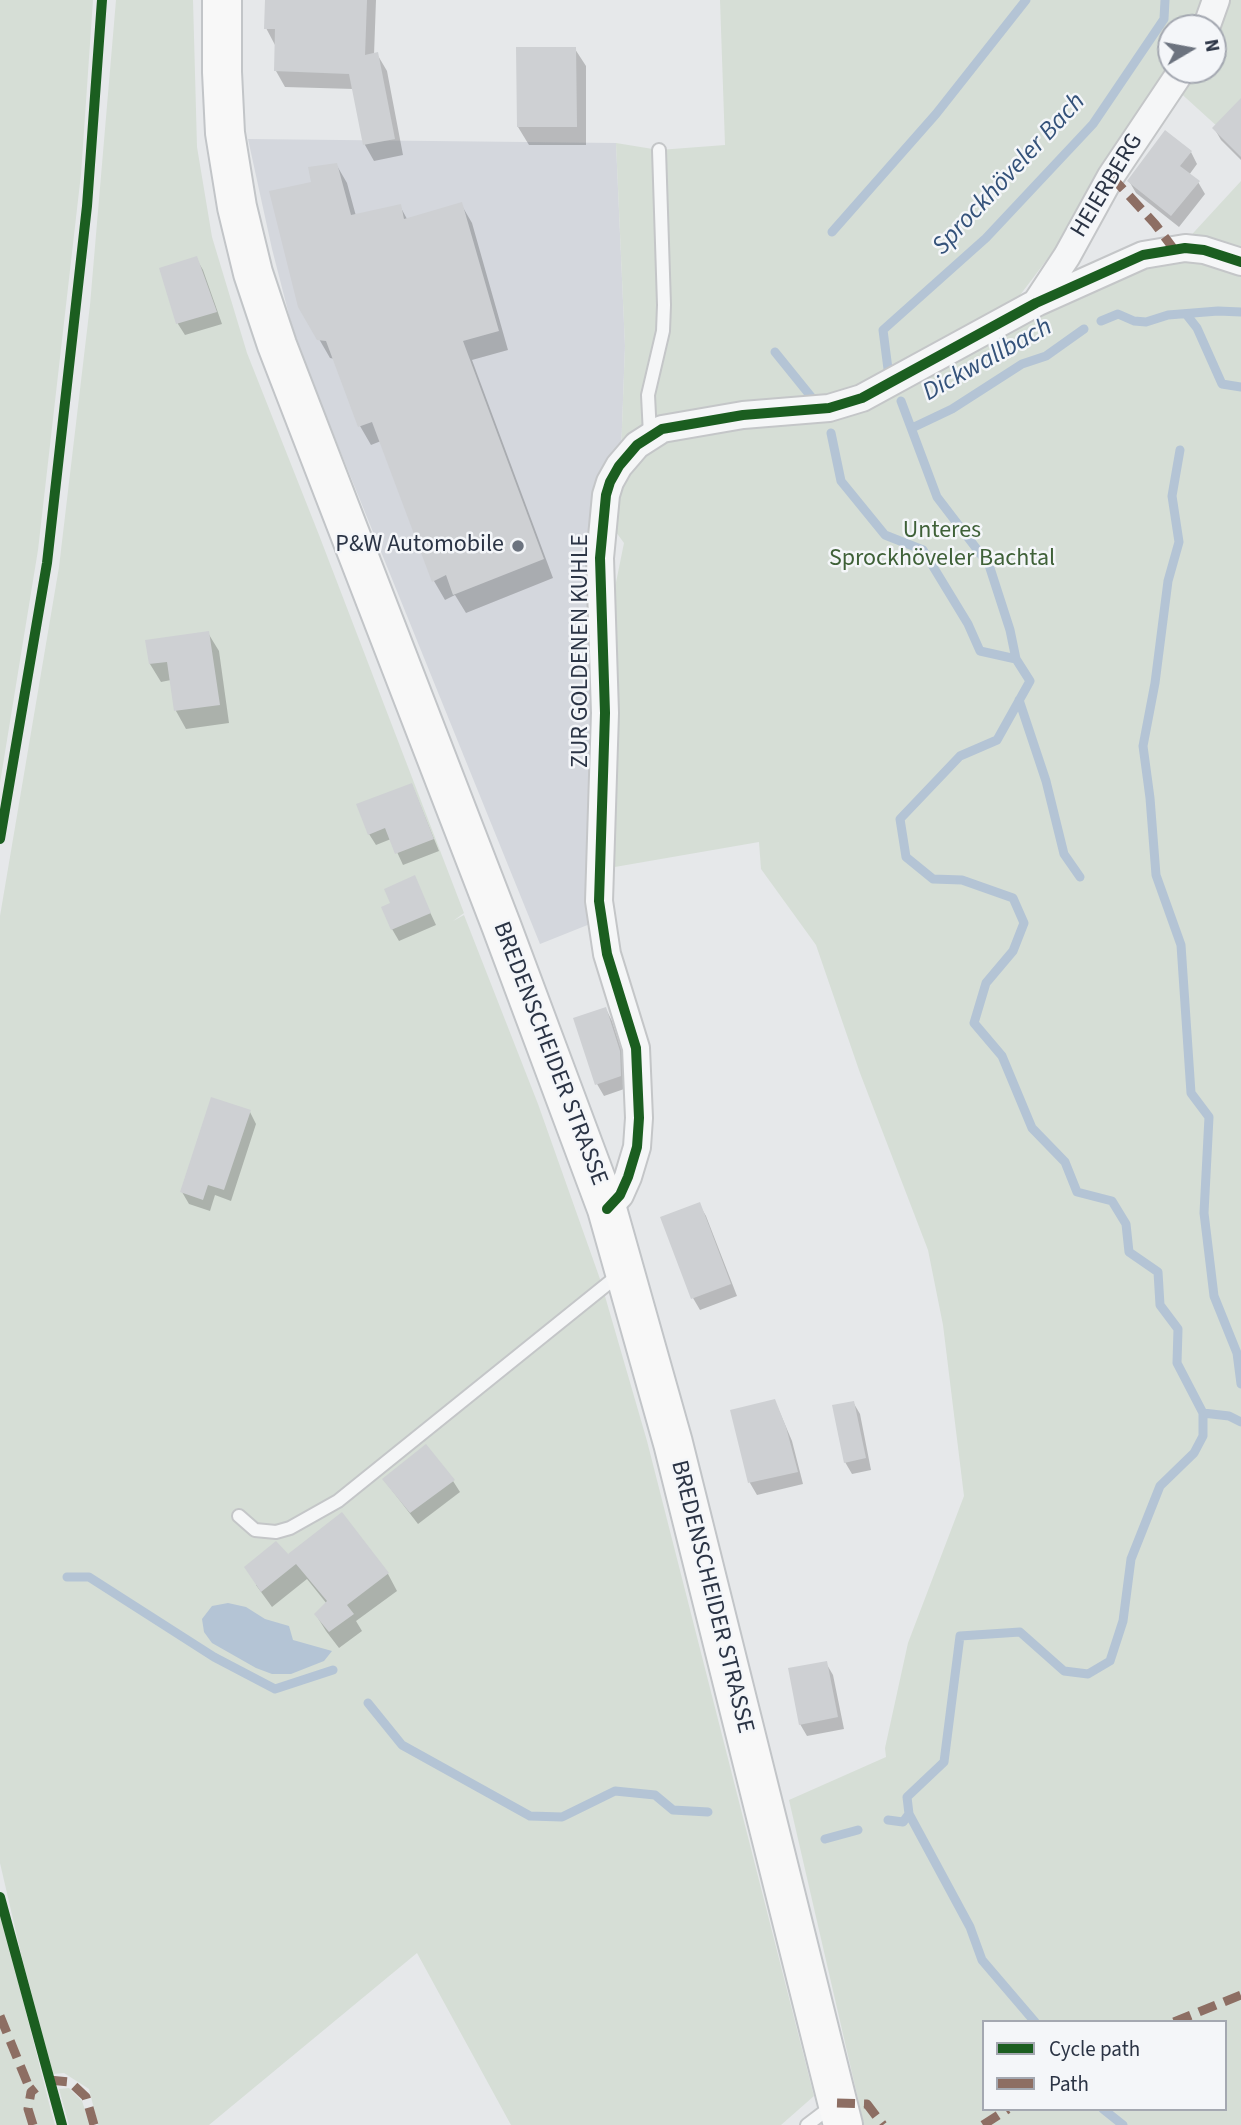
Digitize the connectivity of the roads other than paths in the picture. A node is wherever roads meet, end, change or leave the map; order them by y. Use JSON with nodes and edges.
{"nodes":[{"id":1,"x":222,"y":0,"type":"edge"},
{"id":2,"x":1173,"y":84,"type":"edge"},
{"id":3,"x":659,"y":150,"type":"dead end"},
{"id":4,"x":1241,"y":262,"type":"edge"},
{"id":5,"x":1036,"y":303,"type":"junction"},
{"id":6,"x":650,"y":435,"type":"junction"},
{"id":7,"x":607,"y":1209,"type":"junction"},
{"id":8,"x":624,"y":1270,"type":"junction"},
{"id":9,"x":239,"y":1516,"type":"dead end"},
{"id":10,"x":829,"y":2118,"type":"edge"}],
"edges":[{"from":1,"to":7,"type":"main road","name":"BREDENSCHEIDER STRASSE"},
{"from":2,"to":5,"type":"street","name":"HEIERBERG"},
{"from":3,"to":6,"type":"lane"},
{"from":4,"to":5,"type":"street","name":"ZUR GOLDENEN KUHLE"},
{"from":5,"to":6,"type":"street","name":"ZUR GOLDENEN KUHLE"},
{"from":6,"to":7,"type":"street","name":"ZUR GOLDENEN KUHLE"},
{"from":7,"to":8,"type":"main road","name":"BREDENSCHEIDER STRASSE"},
{"from":8,"to":9,"type":"lane"},
{"from":8,"to":10,"type":"main road","name":"BREDENSCHEIDER STRASSE"}]}
